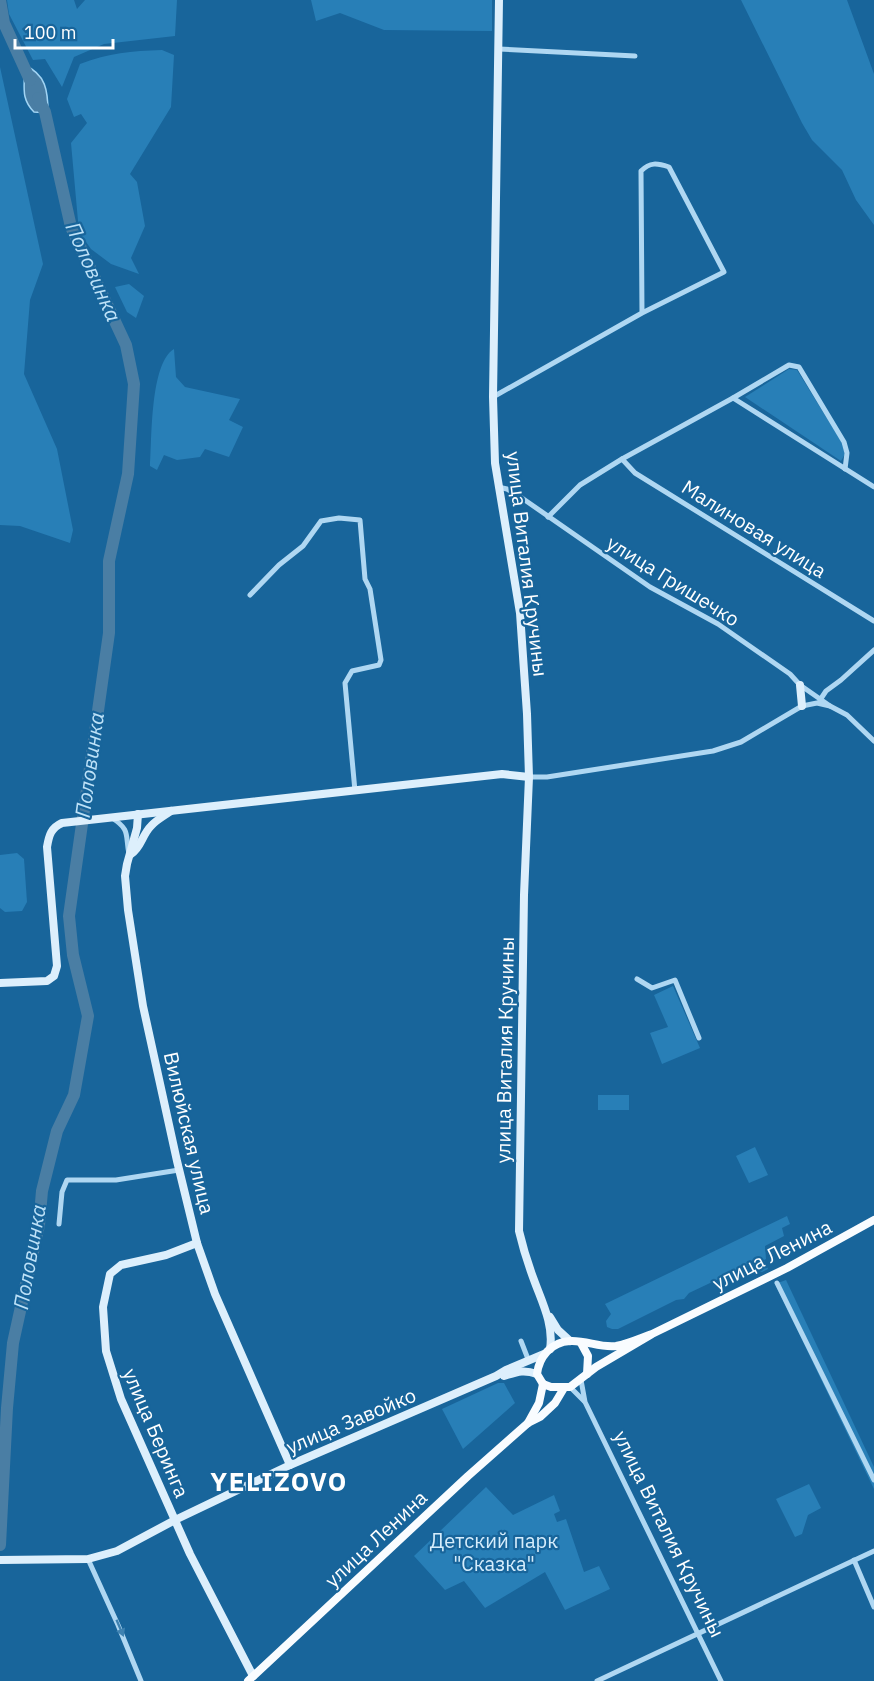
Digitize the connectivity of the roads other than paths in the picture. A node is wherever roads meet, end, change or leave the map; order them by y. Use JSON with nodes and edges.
{"nodes":[{"id":1,"x":499,"y":0,"type":"edge"},
{"id":2,"x":499,"y":49,"type":"junction"},
{"id":3,"x":634,"y":56,"type":"dead end"},
{"id":4,"x":642,"y":313,"type":"junction"},
{"id":5,"x":493,"y":398,"type":"junction"},
{"id":6,"x":733,"y":398,"type":"junction"},
{"id":7,"x":622,"y":459,"type":"junction"},
{"id":8,"x":845,"y":469,"type":"junction"},
{"id":9,"x":498,"y":486,"type":"junction"},
{"id":10,"x":874,"y":487,"type":"edge"},
{"id":11,"x":548,"y":517,"type":"junction"},
{"id":12,"x":250,"y":595,"type":"dead end"},
{"id":13,"x":874,"y":621,"type":"edge"},
{"id":14,"x":874,"y":650,"type":"edge"},
{"id":15,"x":800,"y":685,"type":"junction"},
{"id":16,"x":820,"y":700,"type":"junction"},
{"id":17,"x":802,"y":706,"type":"junction"},
{"id":18,"x":830,"y":706,"type":"junction"},
{"id":19,"x":874,"y":741,"type":"edge"},
{"id":20,"x":529,"y":777,"type":"junction"},
{"id":21,"x":352,"y":792,"type":"junction"},
{"id":22,"x":171,"y":811,"type":"junction"},
{"id":23,"x":138,"y":814,"type":"junction"},
{"id":24,"x":110,"y":818,"type":"junction"},
{"id":25,"x":130,"y":855,"type":"junction"},
{"id":26,"x":637,"y":979,"type":"dead end"},
{"id":27,"x":0,"y":983,"type":"edge"},
{"id":28,"x":699,"y":1038,"type":"dead end"},
{"id":29,"x":179,"y":1170,"type":"junction"},
{"id":30,"x":874,"y":1220,"type":"edge"},
{"id":31,"x":59,"y":1224,"type":"dead end"},
{"id":32,"x":197,"y":1243,"type":"junction"},
{"id":33,"x":777,"y":1283,"type":"dead end"},
{"id":34,"x":544,"y":1307,"type":"junction"},
{"id":35,"x":652,"y":1334,"type":"junction"},
{"id":36,"x":521,"y":1341,"type":"dead end"},
{"id":37,"x":570,"y":1341,"type":"junction"},
{"id":38,"x":581,"y":1342,"type":"junction"},
{"id":39,"x":547,"y":1351,"type":"junction"},
{"id":40,"x":528,"y":1359,"type":"junction"},
{"id":41,"x":537,"y":1374,"type":"junction"},
{"id":42,"x":496,"y":1376,"type":"junction"},
{"id":43,"x":584,"y":1377,"type":"junction"},
{"id":44,"x":543,"y":1384,"type":"junction"},
{"id":45,"x":567,"y":1387,"type":"junction"},
{"id":46,"x":585,"y":1402,"type":"junction"},
{"id":47,"x":528,"y":1423,"type":"junction"},
{"id":48,"x":290,"y":1465,"type":"junction"},
{"id":49,"x":874,"y":1480,"type":"edge"},
{"id":50,"x":175,"y":1520,"type":"junction"},
{"id":51,"x":874,"y":1551,"type":"edge"},
{"id":52,"x":88,"y":1558,"type":"junction"},
{"id":53,"x":0,"y":1560,"type":"edge"},
{"id":54,"x":854,"y":1560,"type":"junction"},
{"id":55,"x":874,"y":1607,"type":"edge"},
{"id":56,"x":700,"y":1634,"type":"junction"},
{"id":57,"x":252,"y":1679,"type":"edge"},
{"id":58,"x":141,"y":1681,"type":"edge"},
{"id":59,"x":597,"y":1681,"type":"edge"},
{"id":60,"x":721,"y":1681,"type":"edge"}],
"edges":[{"from":1,"to":2,"type":"street","name":"улица Виталия Кручины"},
{"from":2,"to":3,"type":"street"},
{"from":2,"to":5,"type":"street","name":"улица Виталия Кручины"},
{"from":4,"to":4,"type":"street"},
{"from":4,"to":5,"type":"street"},
{"from":5,"to":9,"type":"street","name":"улица Виталия Кручины"},
{"from":6,"to":7,"type":"street"},
{"from":6,"to":8,"type":"street"},
{"from":6,"to":8,"type":"street"},
{"from":7,"to":11,"type":"street"},
{"from":7,"to":13,"type":"street","name":"Малиновая улица"},
{"from":8,"to":10,"type":"street"},
{"from":9,"to":11,"type":"street","name":"улица Гришечко"},
{"from":9,"to":20,"type":"street","name":"улица Виталия Кручины"},
{"from":11,"to":15,"type":"street","name":"улица Гришечко"},
{"from":12,"to":21,"type":"street"},
{"from":14,"to":16,"type":"street"},
{"from":15,"to":16,"type":"street","name":"улица Гришечко"},
{"from":15,"to":17,"type":"street"},
{"from":16,"to":18,"type":"street","name":"улица Гришечко"},
{"from":17,"to":18,"type":"street"},
{"from":17,"to":20,"type":"street"},
{"from":18,"to":19,"type":"street","name":"улица Гришечко"},
{"from":20,"to":21,"type":"street"},
{"from":20,"to":34,"type":"street","name":"улица Виталия Кручины"},
{"from":21,"to":22,"type":"street"},
{"from":22,"to":23,"type":"street"},
{"from":22,"to":25,"type":"street","name":"Вилюйская улица"},
{"from":23,"to":24,"type":"street"},
{"from":23,"to":25,"type":"street"},
{"from":24,"to":25,"type":"street"},
{"from":24,"to":27,"type":"street"},
{"from":25,"to":29,"type":"street","name":"Вилюйская улица"},
{"from":26,"to":28,"type":"street"},
{"from":29,"to":31,"type":"street"},
{"from":29,"to":32,"type":"street","name":"Вилюйская улица"},
{"from":30,"to":35,"type":"main road","name":"улица Ленина"},
{"from":32,"to":48,"type":"street","name":"Вилюйская улица"},
{"from":32,"to":50,"type":"street","name":"улица Беринга"},
{"from":33,"to":49,"type":"street"},
{"from":34,"to":37,"type":"street","name":"улица Виталия Кручины"},
{"from":34,"to":39,"type":"street","name":"улица Виталия Кручины"},
{"from":35,"to":38,"type":"main road","name":"улица Ленина"},
{"from":35,"to":43,"type":"main road","name":"улица Ленина"},
{"from":36,"to":40,"type":"street"},
{"from":37,"to":38,"type":"main road"},
{"from":37,"to":39,"type":"main road"},
{"from":38,"to":43,"type":"main road"},
{"from":39,"to":40,"type":"street","name":"улица Завойко"},
{"from":39,"to":41,"type":"main road"},
{"from":40,"to":42,"type":"street","name":"улица Завойко"},
{"from":41,"to":42,"type":"street","name":"улица Завойко"},
{"from":41,"to":44,"type":"main road"},
{"from":42,"to":48,"type":"street","name":"улица Завойко"},
{"from":43,"to":45,"type":"main road"},
{"from":43,"to":46,"type":"street","name":"улица Виталия Кручины"},
{"from":44,"to":45,"type":"main road"},
{"from":44,"to":47,"type":"main road","name":"улица Ленина"},
{"from":45,"to":46,"type":"street","name":"улица Виталия Кручины"},
{"from":45,"to":47,"type":"main road","name":"улица Ленина"},
{"from":46,"to":56,"type":"street","name":"улица Виталия Кручины"},
{"from":47,"to":57,"type":"main road","name":"улица Ленина"},
{"from":48,"to":50,"type":"street","name":"улица Завойко"},
{"from":50,"to":52,"type":"street","name":"улица Завойко"},
{"from":50,"to":57,"type":"street","name":"улица Беринга"},
{"from":51,"to":54,"type":"street"},
{"from":52,"to":53,"type":"street","name":"улица Завойко"},
{"from":52,"to":58,"type":"street","one_way":true},
{"from":54,"to":55,"type":"street"},
{"from":54,"to":56,"type":"street"},
{"from":56,"to":59,"type":"street"},
{"from":56,"to":60,"type":"street","name":"улица Виталия Кручины"}]}
